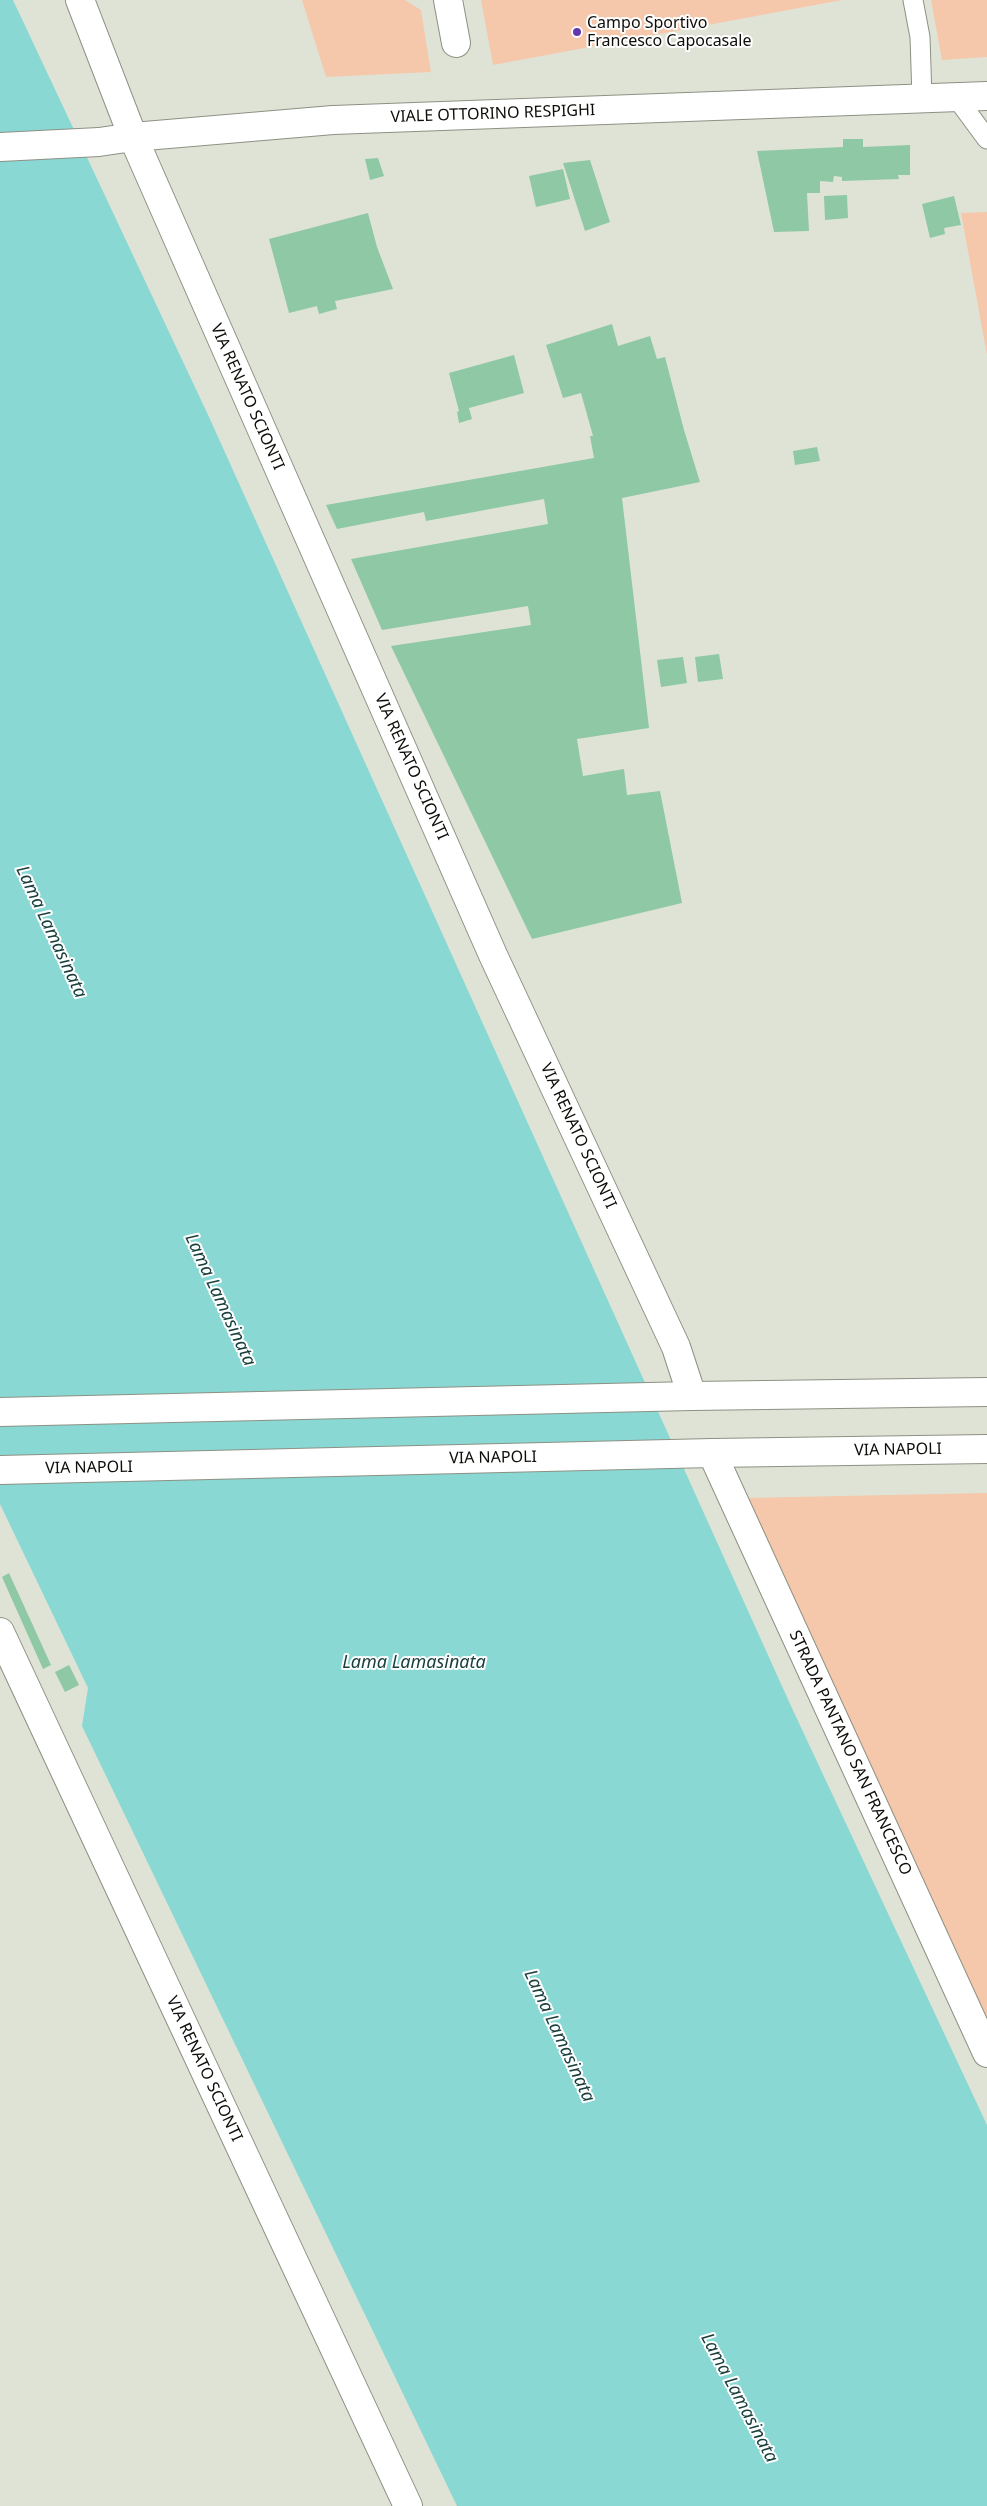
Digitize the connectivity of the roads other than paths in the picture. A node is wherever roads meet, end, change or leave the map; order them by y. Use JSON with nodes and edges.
{"nodes":[{"id":1,"x":80,"y":0,"type":"edge"},
{"id":2,"x":448,"y":0,"type":"edge"},
{"id":3,"x":913,"y":0,"type":"edge"},
{"id":4,"x":456,"y":42,"type":"dead end"},
{"id":5,"x":987,"y":96,"type":"edge"},
{"id":6,"x":956,"y":97,"type":"junction"},
{"id":7,"x":922,"y":98,"type":"junction"},
{"id":8,"x":120,"y":139,"type":"junction"},
{"id":9,"x":987,"y":139,"type":"edge"},
{"id":10,"x":0,"y":146,"type":"edge"},
{"id":11,"x":987,"y":1392,"type":"edge"},
{"id":12,"x":692,"y":1396,"type":"junction"},
{"id":13,"x":0,"y":1412,"type":"edge"},
{"id":14,"x":987,"y":1449,"type":"edge"},
{"id":15,"x":712,"y":1453,"type":"junction"},
{"id":16,"x":0,"y":1470,"type":"edge"},
{"id":17,"x":0,"y":1632,"type":"edge"},
{"id":18,"x":987,"y":2053,"type":"edge"},
{"id":19,"x":408,"y":2506,"type":"edge"}],
"edges":[{"from":1,"to":8,"type":"street","name":"VIA RENATO SCIONTI"},
{"from":2,"to":4,"type":"street"},
{"from":3,"to":7,"type":"lane"},
{"from":5,"to":6,"type":"street","name":"VIALE OTTORINO RESPIGHI"},
{"from":6,"to":7,"type":"street","name":"VIALE OTTORINO RESPIGHI"},
{"from":6,"to":9,"type":"lane"},
{"from":7,"to":8,"type":"street","name":"VIALE OTTORINO RESPIGHI"},
{"from":8,"to":10,"type":"street","name":"VIALE OTTORINO RESPIGHI"},
{"from":8,"to":12,"type":"street","name":"VIA RENATO SCIONTI"},
{"from":11,"to":12,"type":"street"},
{"from":12,"to":13,"type":"street"},
{"from":14,"to":15,"type":"street","name":"VIA NAPOLI"},
{"from":15,"to":16,"type":"street","name":"VIA NAPOLI"},
{"from":15,"to":18,"type":"street","name":"STRADA PANTANO SAN FRANCESCO"},
{"from":17,"to":19,"type":"street","name":"VIA RENATO SCIONTI"}]}
